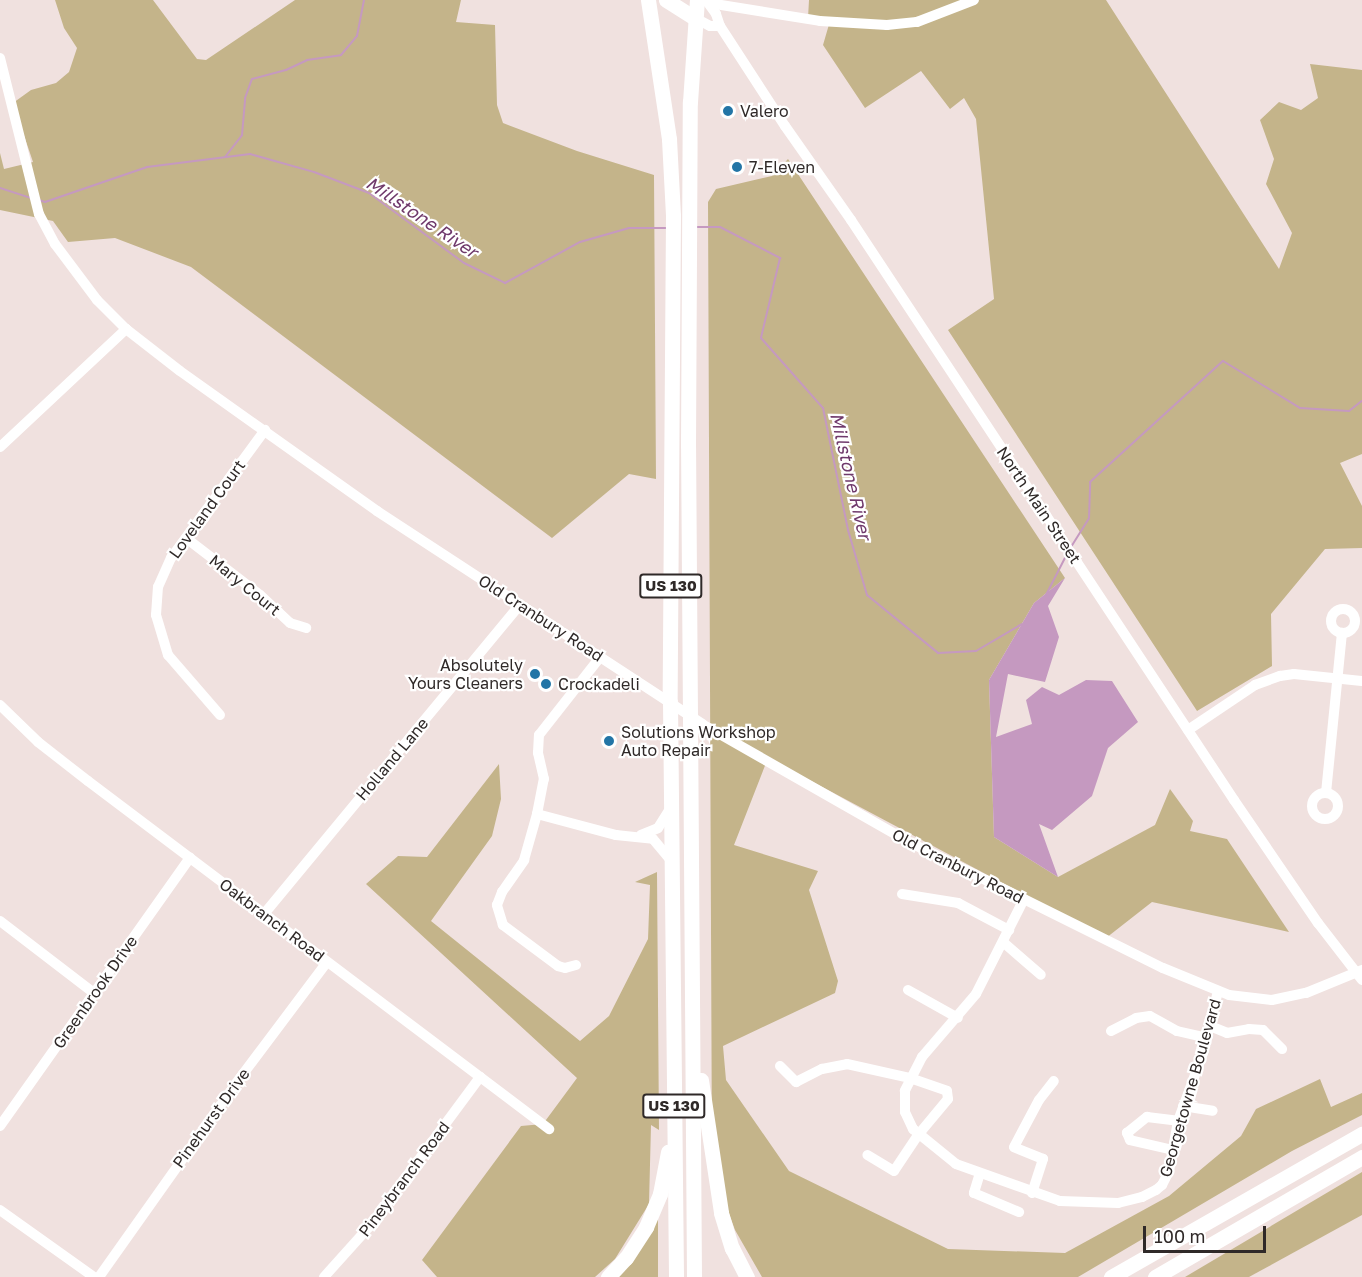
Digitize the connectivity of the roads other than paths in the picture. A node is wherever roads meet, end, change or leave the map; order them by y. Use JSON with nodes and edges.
{"nodes":[{"id":1,"x":648,"y":0,"type":"edge"},
{"id":2,"x":692,"y":0,"type":"edge"},
{"id":3,"x":974,"y":0,"type":"edge"},
{"id":4,"x":704,"y":1,"type":"edge"},
{"id":5,"x":671,"y":3,"type":"edge"},
{"id":6,"x":738,"y":7,"type":"junction"},
{"id":7,"x":695,"y":18,"type":"junction"},
{"id":8,"x":720,"y":26,"type":"junction"},
{"id":9,"x":0,"y":58,"type":"edge"},
{"id":10,"x":126,"y":329,"type":"junction"},
{"id":11,"x":265,"y":429,"type":"junction"},
{"id":12,"x":0,"y":447,"type":"edge"},
{"id":13,"x":186,"y":538,"type":"junction"},
{"id":14,"x":520,"y":604,"type":"junction"},
{"id":15,"x":306,"y":628,"type":"dead end"},
{"id":16,"x":1342,"y":633,"type":"dead end"},
{"id":17,"x":601,"y":656,"type":"junction"},
{"id":18,"x":1337,"y":678,"type":"junction"},
{"id":19,"x":1362,"y":681,"type":"edge"},
{"id":20,"x":670,"y":702,"type":"junction"},
{"id":21,"x":0,"y":705,"type":"edge"},
{"id":22,"x":220,"y":715,"type":"dead end"},
{"id":23,"x":689,"y":715,"type":"junction"},
{"id":24,"x":1188,"y":730,"type":"junction"},
{"id":25,"x":1326,"y":793,"type":"dead end"},
{"id":26,"x":671,"y":806,"type":"junction"},
{"id":27,"x":537,"y":814,"type":"junction"},
{"id":28,"x":638,"y":836,"type":"junction"},
{"id":29,"x":190,"y":858,"type":"junction"},
{"id":30,"x":672,"y":862,"type":"junction"},
{"id":31,"x":902,"y":894,"type":"dead end"},
{"id":32,"x":1024,"y":899,"type":"junction"},
{"id":33,"x":264,"y":914,"type":"junction"},
{"id":34,"x":0,"y":921,"type":"edge"},
{"id":35,"x":1009,"y":930,"type":"junction"},
{"id":36,"x":1003,"y":942,"type":"junction"},
{"id":37,"x":327,"y":962,"type":"junction"},
{"id":38,"x":576,"y":965,"type":"dead end"},
{"id":39,"x":1360,"y":974,"type":"edge"},
{"id":40,"x":1041,"y":975,"type":"dead end"},
{"id":41,"x":908,"y":990,"type":"dead end"},
{"id":42,"x":1218,"y":991,"type":"junction"},
{"id":43,"x":95,"y":994,"type":"junction"},
{"id":44,"x":692,"y":1018,"type":"junction"},
{"id":45,"x":958,"y":1018,"type":"junction"},
{"id":46,"x":1210,"y":1026,"type":"junction"},
{"id":47,"x":1111,"y":1032,"type":"dead end"},
{"id":48,"x":1207,"y":1038,"type":"junction"},
{"id":49,"x":1282,"y":1049,"type":"dead end"},
{"id":50,"x":780,"y":1066,"type":"dead end"},
{"id":51,"x":480,"y":1077,"type":"junction"},
{"id":52,"x":910,"y":1078,"type":"junction"},
{"id":53,"x":1054,"y":1081,"type":"dead end"},
{"id":54,"x":1183,"y":1106,"type":"junction"},
{"id":55,"x":674,"y":1111,"type":"junction"},
{"id":56,"x":1214,"y":1111,"type":"dead end"},
{"id":57,"x":1178,"y":1121,"type":"junction"},
{"id":58,"x":0,"y":1126,"type":"edge"},
{"id":59,"x":549,"y":1129,"type":"dead end"},
{"id":60,"x":1362,"y":1134,"type":"edge"},
{"id":61,"x":918,"y":1135,"type":"junction"},
{"id":62,"x":1173,"y":1150,"type":"junction"},
{"id":63,"x":867,"y":1155,"type":"dead end"},
{"id":64,"x":1362,"y":1157,"type":"edge"},
{"id":65,"x":980,"y":1173,"type":"junction"},
{"id":66,"x":1032,"y":1193,"type":"junction"},
{"id":67,"x":0,"y":1210,"type":"edge"},
{"id":68,"x":1018,"y":1212,"type":"dead end"},
{"id":69,"x":1160,"y":1274,"type":"edge"},
{"id":70,"x":97,"y":1277,"type":"edge"},
{"id":71,"x":324,"y":1277,"type":"edge"},
{"id":72,"x":608,"y":1277,"type":"edge"},
{"id":73,"x":676,"y":1277,"type":"edge"},
{"id":74,"x":694,"y":1277,"type":"edge"},
{"id":75,"x":747,"y":1277,"type":"edge"},
{"id":76,"x":1112,"y":1277,"type":"edge"}],
"edges":[{"from":1,"to":20,"type":"highway","number":"US 130"},
{"from":2,"to":5,"type":"highway"},
{"from":3,"to":6,"type":"street"},
{"from":4,"to":6,"type":"street"},
{"from":4,"to":7,"type":"highway","number":"US 130"},
{"from":4,"to":8,"type":"street","name":"North Main Street"},
{"from":5,"to":7,"type":"highway"},
{"from":6,"to":8,"type":"street"},
{"from":7,"to":8,"type":"street"},
{"from":7,"to":23,"type":"highway","number":"US 130"},
{"from":8,"to":24,"type":"street","name":"North Main Street"},
{"from":9,"to":10,"type":"street","name":"Old Cranbury Road"},
{"from":10,"to":11,"type":"street","name":"Old Cranbury Road"},
{"from":10,"to":12,"type":"street"},
{"from":11,"to":13,"type":"street","name":"Loveland Court"},
{"from":11,"to":14,"type":"street","name":"Old Cranbury Road"},
{"from":13,"to":15,"type":"street","name":"Mary Court"},
{"from":13,"to":22,"type":"street","name":"Loveland Court"},
{"from":14,"to":17,"type":"street","name":"Old Cranbury Road"},
{"from":14,"to":33,"type":"street","name":"Holland Lane"},
{"from":16,"to":18,"type":"street"},
{"from":17,"to":20,"type":"street","name":"Old Cranbury Road"},
{"from":17,"to":27,"type":"street"},
{"from":18,"to":19,"type":"street"},
{"from":18,"to":24,"type":"street"},
{"from":18,"to":25,"type":"street"},
{"from":20,"to":23,"type":"street","name":"Old Cranbury Road"},
{"from":20,"to":26,"type":"highway","number":"US 130"},
{"from":21,"to":29,"type":"street","name":"Oakbranch Road"},
{"from":23,"to":32,"type":"street","name":"Old Cranbury Road"},
{"from":23,"to":44,"type":"highway","number":"US 130"},
{"from":24,"to":39,"type":"street","name":"North Main Street"},
{"from":26,"to":28,"type":"street"},
{"from":26,"to":30,"type":"highway","number":"US 130"},
{"from":27,"to":28,"type":"street"},
{"from":27,"to":38,"type":"street"},
{"from":28,"to":30,"type":"street"},
{"from":29,"to":33,"type":"street","name":"Oakbranch Road"},
{"from":29,"to":43,"type":"street","name":"Greenbrook Drive"},
{"from":30,"to":55,"type":"highway","number":"US 130"},
{"from":31,"to":35,"type":"street"},
{"from":32,"to":35,"type":"street","name":"Georgetowne Boulevard"},
{"from":32,"to":42,"type":"street","name":"Old Cranbury Road"},
{"from":33,"to":37,"type":"street","name":"Oakbranch Road"},
{"from":34,"to":43,"type":"street"},
{"from":35,"to":36,"type":"street","name":"Georgetowne Boulevard"},
{"from":36,"to":40,"type":"street"},
{"from":36,"to":45,"type":"street","name":"Georgetowne Boulevard"},
{"from":37,"to":51,"type":"street","name":"Oakbranch Road"},
{"from":37,"to":70,"type":"street","name":"Pinehurst Drive"},
{"from":39,"to":42,"type":"street","name":"Old Cranbury Road"},
{"from":41,"to":45,"type":"street"},
{"from":42,"to":46,"type":"street","name":"Georgetowne Boulevard"},
{"from":43,"to":58,"type":"street","name":"Greenbrook Drive"},
{"from":44,"to":74,"type":"highway","number":"US 130"},
{"from":44,"to":75,"type":"highway"},
{"from":45,"to":52,"type":"street","name":"Georgetowne Boulevard"},
{"from":46,"to":48,"type":"street","name":"Georgetowne Boulevard"},
{"from":46,"to":49,"type":"street"},
{"from":47,"to":48,"type":"street"},
{"from":48,"to":54,"type":"street","name":"Georgetowne Boulevard"},
{"from":50,"to":52,"type":"street"},
{"from":51,"to":59,"type":"street","name":"Oakbranch Road"},
{"from":51,"to":71,"type":"street","name":"Pineybranch Road"},
{"from":52,"to":61,"type":"street","name":"Georgetowne Boulevard"},
{"from":52,"to":61,"type":"street"},
{"from":53,"to":66,"type":"street"},
{"from":54,"to":56,"type":"street"},
{"from":54,"to":57,"type":"street","name":"Georgetowne Boulevard"},
{"from":55,"to":72,"type":"highway"},
{"from":55,"to":73,"type":"highway","number":"US 130"},
{"from":57,"to":62,"type":"street","name":"Georgetowne Boulevard"},
{"from":57,"to":62,"type":"street"},
{"from":60,"to":76,"type":"highway"},
{"from":61,"to":63,"type":"street"},
{"from":61,"to":65,"type":"street","name":"Georgetowne Boulevard"},
{"from":62,"to":66,"type":"street","name":"Georgetowne Boulevard"},
{"from":64,"to":69,"type":"highway"},
{"from":65,"to":66,"type":"street","name":"Georgetowne Boulevard"},
{"from":65,"to":68,"type":"street"},
{"from":67,"to":70,"type":"street"}]}
